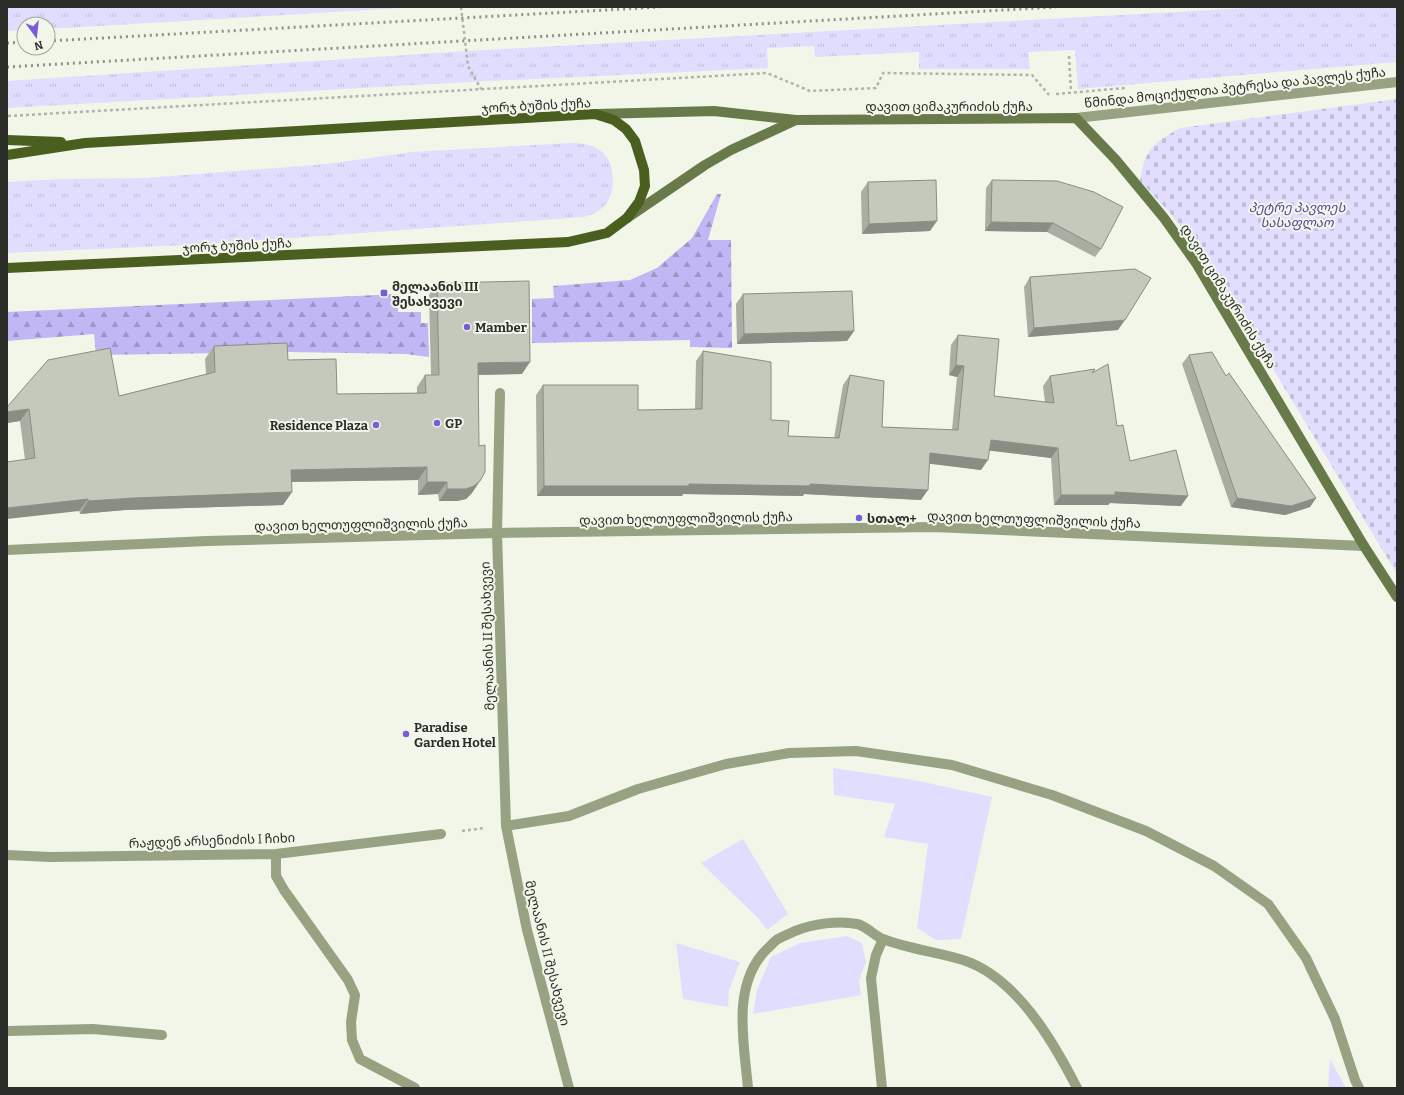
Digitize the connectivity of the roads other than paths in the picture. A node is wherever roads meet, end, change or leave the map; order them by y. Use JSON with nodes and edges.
{"nodes":[{"id":1,"x":1397,"y":82,"type":"edge"},
{"id":2,"x":595,"y":114,"type":"junction"},
{"id":3,"x":1076,"y":118,"type":"junction"},
{"id":4,"x":796,"y":120,"type":"junction"},
{"id":5,"x":7,"y":140,"type":"edge"},
{"id":6,"x":85,"y":143,"type":"junction"},
{"id":7,"x":7,"y":155,"type":"edge"},
{"id":8,"x":627,"y":218,"type":"junction"},
{"id":9,"x":7,"y":268,"type":"edge"},
{"id":10,"x":500,"y":393,"type":"dead end"},
{"id":11,"x":497,"y":533,"type":"junction"},
{"id":12,"x":1364,"y":546,"type":"junction"},
{"id":13,"x":7,"y":550,"type":"edge"},
{"id":14,"x":1397,"y":597,"type":"edge"},
{"id":15,"x":506,"y":826,"type":"junction"},
{"id":16,"x":441,"y":834,"type":"road end"},
{"id":17,"x":276,"y":854,"type":"junction"},
{"id":18,"x":7,"y":855,"type":"edge"},
{"id":19,"x":883,"y":939,"type":"junction"},
{"id":20,"x":7,"y":1030,"type":"edge"},
{"id":21,"x":162,"y":1035,"type":"dead end"},
{"id":22,"x":415,"y":1088,"type":"edge"},
{"id":23,"x":569,"y":1088,"type":"edge"},
{"id":24,"x":748,"y":1088,"type":"edge"},
{"id":25,"x":882,"y":1088,"type":"edge"},
{"id":26,"x":1077,"y":1088,"type":"edge"},
{"id":27,"x":1359,"y":1088,"type":"edge"}],
"edges":[{"from":1,"to":3,"type":"street","name":"წმინდა მოციქულთა პეტრესა და პავლეს ქუჩა"},
{"from":2,"to":4,"type":"street","name":"დავით ციმაკურიძის ქუჩა"},
{"from":2,"to":6,"type":"main road","name":"ჯორჯ ბუშის ქუჩა"},
{"from":2,"to":8,"type":"main road","name":"ჯორჯ ბუშის ქუჩა"},
{"from":3,"to":4,"type":"street","name":"დავით ციმაკურიძის ქუჩა"},
{"from":3,"to":12,"type":"street","name":"დავით ციმაკურიძის ქუჩა"},
{"from":4,"to":8,"type":"street","name":"დავით ციმაკურიძის ქუჩა"},
{"from":5,"to":6,"type":"main road"},
{"from":6,"to":7,"type":"main road","name":"ჯორჯ ბუშის ქუჩა"},
{"from":8,"to":9,"type":"main road","name":"ჯორჯ ბუშის ქუჩა"},
{"from":10,"to":11,"type":"street","name":"მელაანის II შესახვევი"},
{"from":11,"to":12,"type":"street","name":"დავით ხელთუფლიშვილის ქუჩა"},
{"from":11,"to":13,"type":"street","name":"დავით ხელთუფლიშვილის ქუჩა"},
{"from":11,"to":15,"type":"street","name":"მელაანის II შესახვევი"},
{"from":12,"to":14,"type":"street","name":"დავით ციმაკურიძის ქუჩა"},
{"from":15,"to":23,"type":"street","name":"მელაანის II შესახვევი"},
{"from":15,"to":27,"type":"street"},
{"from":16,"to":17,"type":"street","name":"რაჟდენ არსენიძის I ჩიხი"},
{"from":17,"to":18,"type":"street","name":"რაჟდენ არსენიძის I ჩიხი"},
{"from":17,"to":22,"type":"street"},
{"from":19,"to":24,"type":"street"},
{"from":19,"to":25,"type":"street"},
{"from":19,"to":26,"type":"street"},
{"from":20,"to":21,"type":"street"}]}
